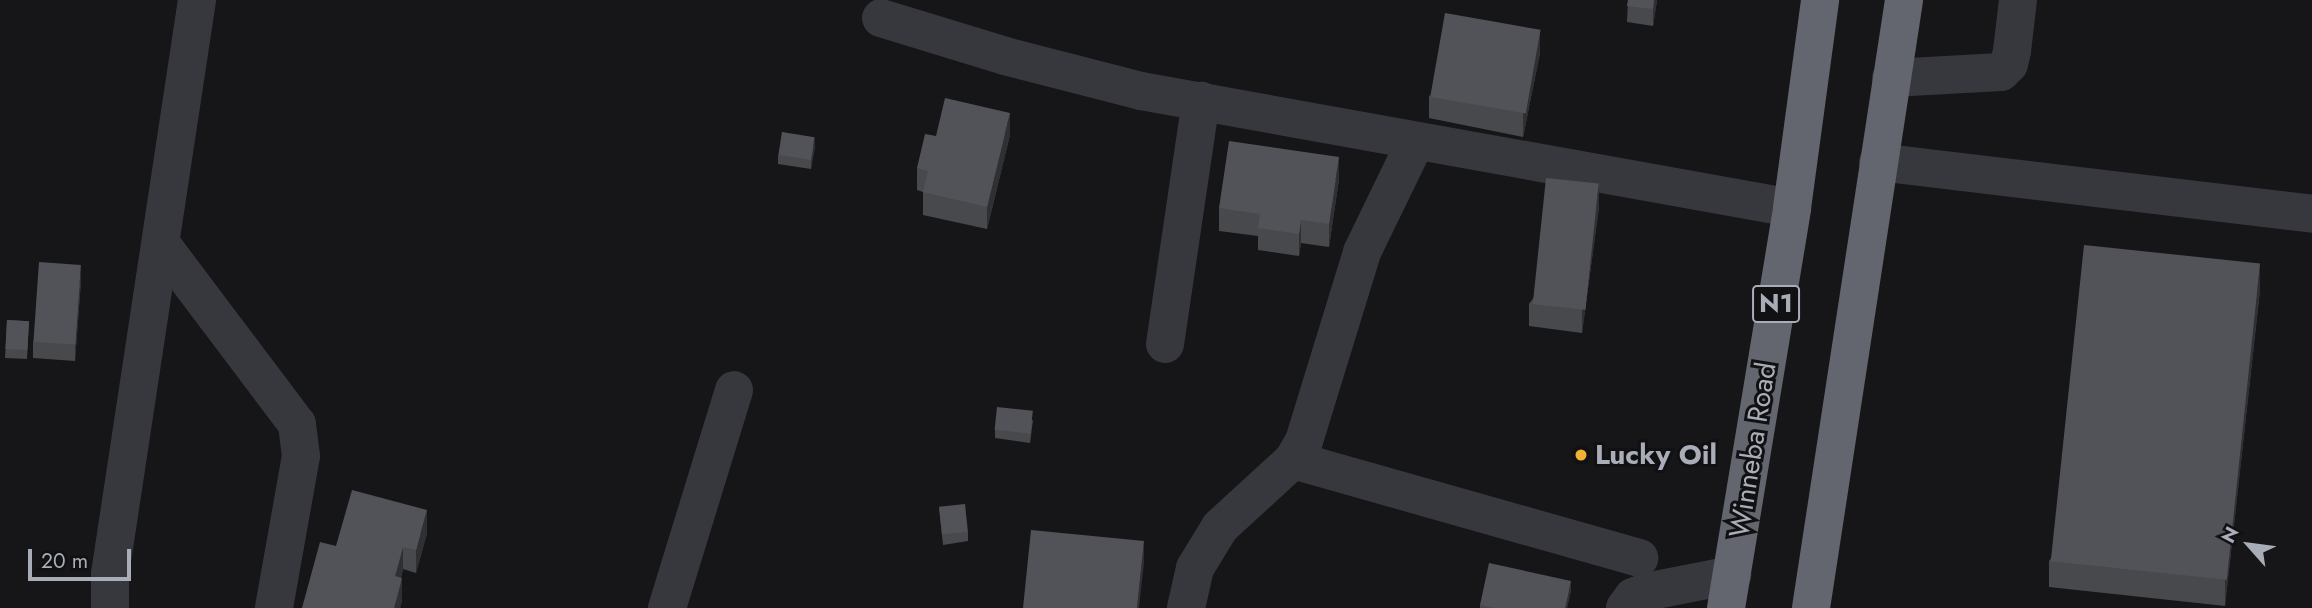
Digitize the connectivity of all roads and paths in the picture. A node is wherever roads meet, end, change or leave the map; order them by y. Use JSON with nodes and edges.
{"nodes":[{"id":1,"x":197,"y":0,"type":"edge"},
{"id":2,"x":1820,"y":0,"type":"edge"},
{"id":3,"x":1904,"y":0,"type":"edge"},
{"id":4,"x":2018,"y":0,"type":"edge"},
{"id":5,"x":881,"y":18,"type":"dead end"},
{"id":6,"x":1891,"y":78,"type":"junction"},
{"id":7,"x":1201,"y":101,"type":"junction"},
{"id":8,"x":1415,"y":143,"type":"junction"},
{"id":9,"x":1878,"y":162,"type":"junction"},
{"id":10,"x":1792,"y":208,"type":"junction"},
{"id":11,"x":2312,"y":214,"type":"edge"},
{"id":12,"x":162,"y":245,"type":"junction"},
{"id":13,"x":1165,"y":344,"type":"dead end"},
{"id":14,"x":734,"y":390,"type":"dead end"},
{"id":15,"x":1293,"y":460,"type":"junction"},
{"id":16,"x":1639,"y":558,"type":"dead end"},
{"id":17,"x":1729,"y":591,"type":"edge"},
{"id":18,"x":110,"y":608,"type":"edge"},
{"id":19,"x":274,"y":608,"type":"edge"},
{"id":20,"x":667,"y":608,"type":"edge"},
{"id":21,"x":1186,"y":608,"type":"edge"},
{"id":22,"x":1625,"y":608,"type":"edge"},
{"id":23,"x":1811,"y":608,"type":"edge"}],
"edges":[{"from":1,"to":12,"type":"street"},
{"from":2,"to":10,"type":"highway","name":"Winneba Road","number":"N1"},
{"from":3,"to":6,"type":"highway"},
{"from":4,"to":6,"type":"street"},
{"from":5,"to":7,"type":"street"},
{"from":6,"to":9,"type":"highway"},
{"from":7,"to":8,"type":"street"},
{"from":7,"to":13,"type":"street"},
{"from":8,"to":10,"type":"street"},
{"from":8,"to":15,"type":"street"},
{"from":9,"to":11,"type":"street"},
{"from":9,"to":23,"type":"highway"},
{"from":10,"to":17,"type":"highway","name":"Winneba Road","number":"N1"},
{"from":12,"to":18,"type":"street"},
{"from":12,"to":19,"type":"street"},
{"from":14,"to":20,"type":"street"},
{"from":15,"to":16,"type":"street"},
{"from":15,"to":21,"type":"street"},
{"from":17,"to":22,"type":"street"}]}
